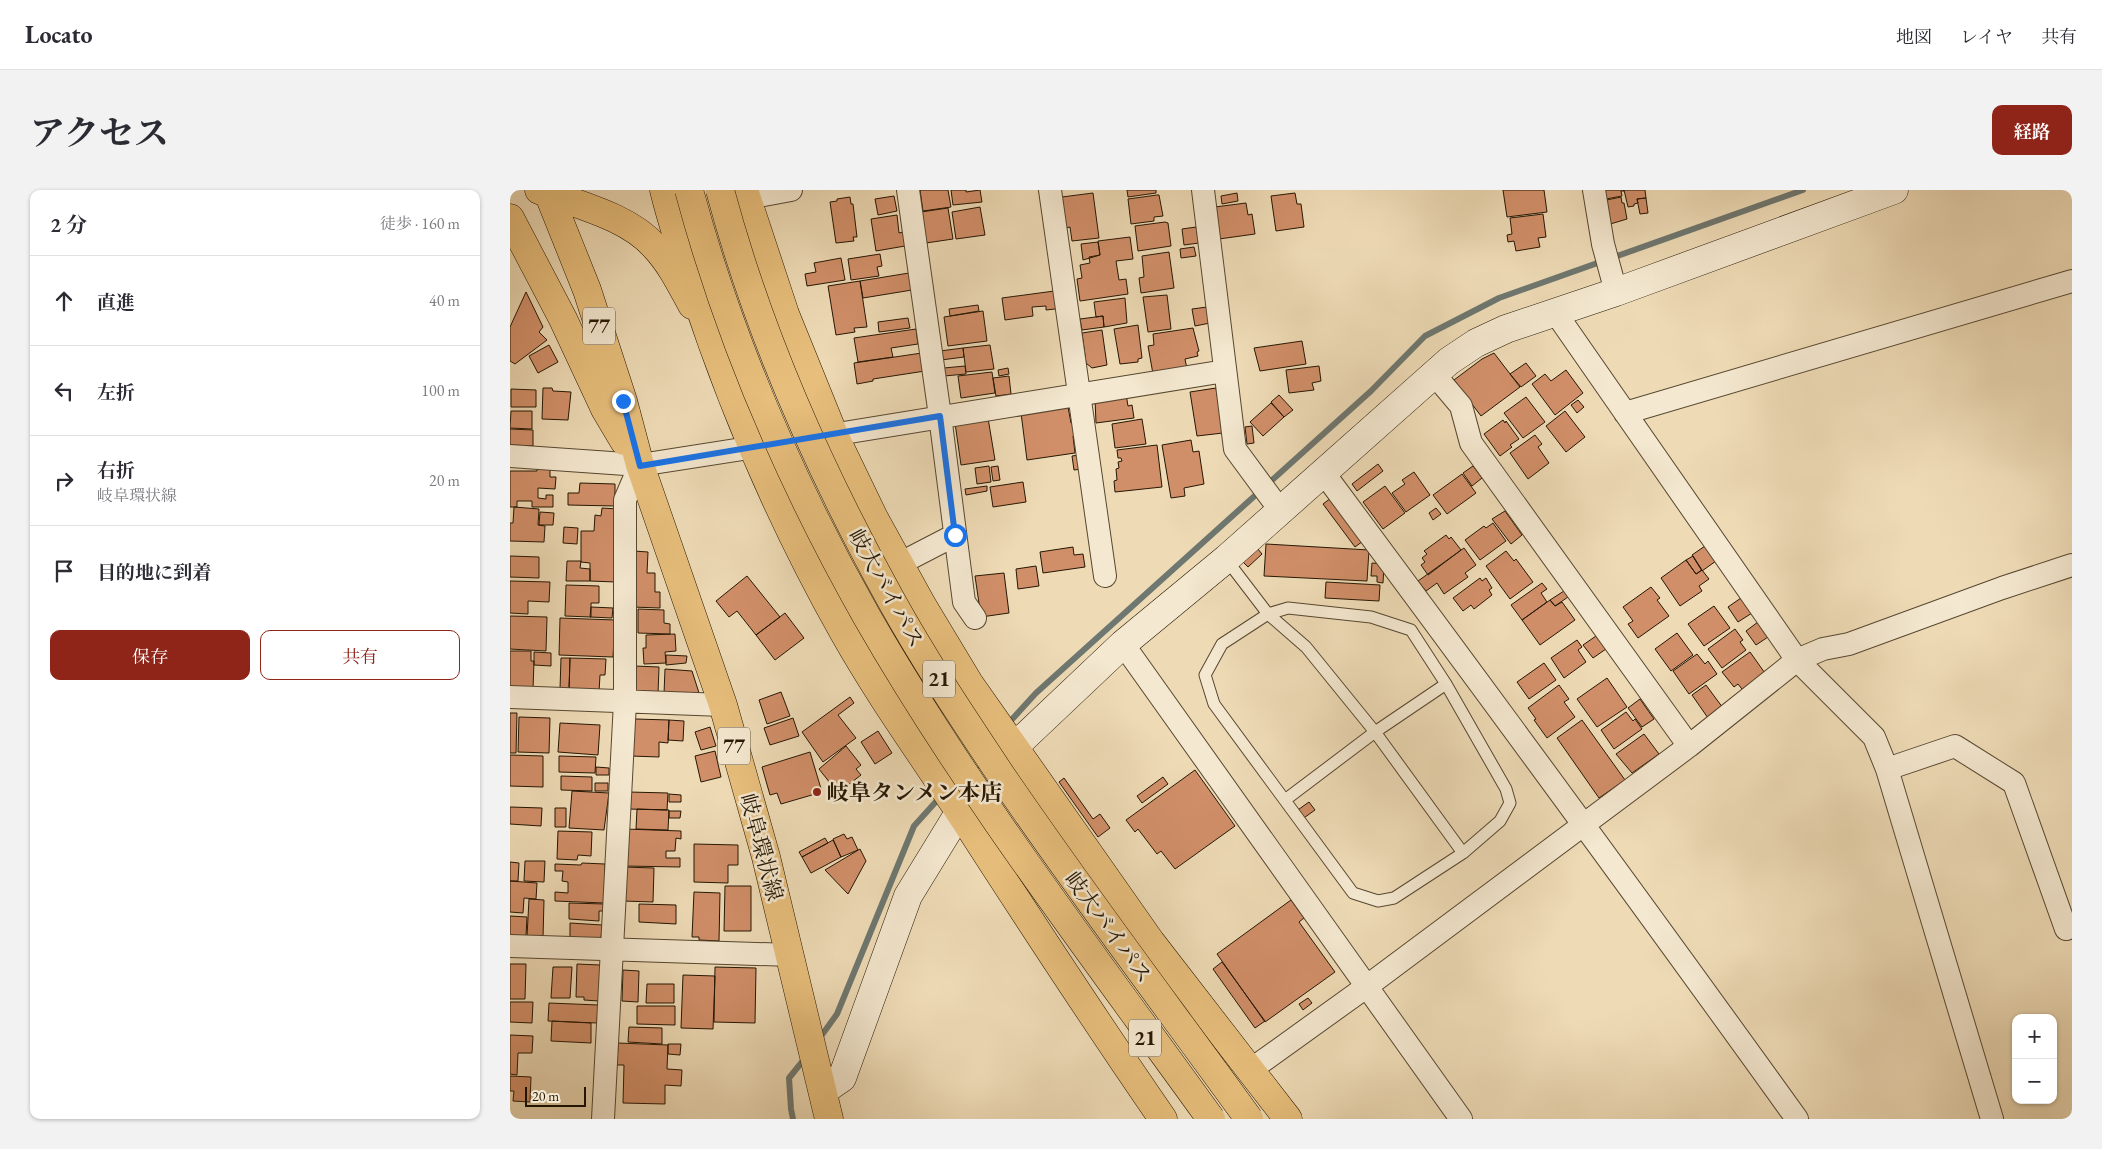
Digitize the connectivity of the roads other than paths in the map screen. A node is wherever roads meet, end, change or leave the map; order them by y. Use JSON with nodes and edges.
{"nodes":[{"id":1,"x":664,"y":190,"type":"edge"},
{"id":2,"x":689,"y":190,"type":"edge"},
{"id":3,"x":720,"y":190,"type":"edge"},
{"id":4,"x":791,"y":190,"type":"edge"},
{"id":5,"x":908,"y":190,"type":"edge"},
{"id":6,"x":1050,"y":190,"type":"edge"},
{"id":7,"x":1203,"y":190,"type":"edge"},
{"id":8,"x":1594,"y":190,"type":"edge"},
{"id":9,"x":1894,"y":190,"type":"edge"},
{"id":10,"x":545,"y":191,"type":"edge"},
{"id":11,"x":746,"y":194,"type":"edge"},
{"id":12,"x":510,"y":218,"type":"edge"},
{"id":13,"x":2072,"y":281,"type":"edge"},
{"id":14,"x":1614,"y":282,"type":"junction"},
{"id":15,"x":1554,"y":312,"type":"junction"},
{"id":16,"x":710,"y":339,"type":"junction"},
{"id":17,"x":1225,"y":371,"type":"junction"},
{"id":18,"x":1434,"y":374,"type":"junction"},
{"id":19,"x":1079,"y":393,"type":"junction"},
{"id":20,"x":1625,"y":413,"type":"junction"},
{"id":21,"x":940,"y":416,"type":"junction"},
{"id":22,"x":834,"y":435,"type":"junction"},
{"id":23,"x":752,"y":447,"type":"junction"},
{"id":24,"x":510,"y":456,"type":"edge"},
{"id":25,"x":640,"y":466,"type":"junction"},
{"id":26,"x":1323,"y":472,"type":"junction"},
{"id":27,"x":1276,"y":504,"type":"junction"},
{"id":28,"x":874,"y":518,"type":"junction"},
{"id":29,"x":955,"y":535,"type":"junction"},
{"id":30,"x":1226,"y":559,"type":"junction"},
{"id":31,"x":899,"y":564,"type":"junction"},
{"id":32,"x":2072,"y":565,"type":"edge"},
{"id":33,"x":1106,"y":576,"type":"dead end"},
{"id":34,"x":1268,"y":614,"type":"junction"},
{"id":35,"x":975,"y":618,"type":"dead end"},
{"id":36,"x":1123,"y":644,"type":"junction"},
{"id":37,"x":1797,"y":660,"type":"junction"},
{"id":38,"x":1446,"y":684,"type":"junction"},
{"id":39,"x":510,"y":697,"type":"edge"},
{"id":40,"x":624,"y":702,"type":"junction"},
{"id":41,"x":723,"y":705,"type":"junction"},
{"id":42,"x":1375,"y":732,"type":"junction"},
{"id":43,"x":1689,"y":746,"type":"junction"},
{"id":44,"x":1013,"y":748,"type":"junction"},
{"id":45,"x":1887,"y":769,"type":"junction"},
{"id":46,"x":986,"y":781,"type":"junction"},
{"id":47,"x":1285,"y":800,"type":"junction"},
{"id":48,"x":960,"y":812,"type":"junction"},
{"id":49,"x":1584,"y":824,"type":"junction"},
{"id":50,"x":1463,"y":853,"type":"junction"},
{"id":51,"x":2072,"y":928,"type":"edge"},
{"id":52,"x":510,"y":946,"type":"edge"},
{"id":53,"x":612,"y":950,"type":"junction"},
{"id":54,"x":791,"y":955,"type":"junction"},
{"id":55,"x":1094,"y":956,"type":"junction"},
{"id":56,"x":1366,"y":987,"type":"junction"},
{"id":57,"x":1081,"y":1001,"type":"junction"},
{"id":58,"x":1249,"y":1071,"type":"junction"},
{"id":59,"x":1217,"y":1074,"type":"junction"},
{"id":60,"x":823,"y":1090,"type":"junction"},
{"id":61,"x":604,"y":1119,"type":"edge"},
{"id":62,"x":829,"y":1119,"type":"edge"},
{"id":63,"x":1163,"y":1119,"type":"edge"},
{"id":64,"x":1198,"y":1119,"type":"edge"},
{"id":65,"x":1212,"y":1119,"type":"edge"},
{"id":66,"x":1249,"y":1119,"type":"edge"},
{"id":67,"x":1254,"y":1119,"type":"edge"},
{"id":68,"x":1288,"y":1119,"type":"edge"},
{"id":69,"x":1461,"y":1119,"type":"edge"},
{"id":70,"x":1797,"y":1119,"type":"edge"},
{"id":71,"x":1992,"y":1119,"type":"edge"}],
"edges":[{"from":1,"to":16,"type":"main road","number":"21"},
{"from":2,"to":55,"type":"main road","name":"岐大バイパス","number":"21","bridge":true},
{"from":3,"to":59,"type":"main road","name":"岐大バイパス","number":"21","bridge":true},
{"from":4,"to":11,"type":"street"},
{"from":5,"to":21,"type":"street"},
{"from":6,"to":19,"type":"street"},
{"from":7,"to":17,"type":"street"},
{"from":8,"to":14,"type":"street"},
{"from":9,"to":14,"type":"street"},
{"from":10,"to":16,"type":"main road"},
{"from":10,"to":25,"type":"main road","name":"岐阜環状線","number":"77"},
{"from":11,"to":22,"type":"main road","number":"21"},
{"from":12,"to":25,"type":"main road","name":"岐阜環状線","number":"77"},
{"from":13,"to":20,"type":"street"},
{"from":14,"to":15,"type":"street"},
{"from":15,"to":18,"type":"street"},
{"from":15,"to":20,"type":"street"},
{"from":16,"to":23,"type":"main road","number":"21"},
{"from":17,"to":19,"type":"street"},
{"from":17,"to":27,"type":"street"},
{"from":18,"to":26,"type":"street"},
{"from":18,"to":43,"type":"street"},
{"from":19,"to":21,"type":"street"},
{"from":19,"to":33,"type":"street"},
{"from":20,"to":37,"type":"street"},
{"from":21,"to":22,"type":"street"},
{"from":21,"to":29,"type":"street"},
{"from":22,"to":23,"type":"street"},
{"from":22,"to":28,"type":"main road","number":"21"},
{"from":23,"to":25,"type":"street"},
{"from":23,"to":48,"type":"main road","number":"21"},
{"from":24,"to":25,"type":"street"},
{"from":25,"to":40,"type":"street"},
{"from":25,"to":41,"type":"main road","name":"岐阜環状線","number":"77"},
{"from":26,"to":27,"type":"street"},
{"from":26,"to":49,"type":"street"},
{"from":27,"to":30,"type":"street"},
{"from":28,"to":31,"type":"main road","number":"21"},
{"from":28,"to":46,"type":"main road"},
{"from":29,"to":31,"type":"street"},
{"from":29,"to":35,"type":"street"},
{"from":30,"to":34,"type":"lane"},
{"from":30,"to":36,"type":"street"},
{"from":31,"to":44,"type":"main road","number":"21"},
{"from":32,"to":37,"type":"street"},
{"from":34,"to":38,"type":"lane"},
{"from":34,"to":42,"type":"lane"},
{"from":34,"to":47,"type":"lane"},
{"from":36,"to":44,"type":"street"},
{"from":36,"to":56,"type":"street"},
{"from":37,"to":43,"type":"street"},
{"from":37,"to":45,"type":"street"},
{"from":38,"to":42,"type":"lane"},
{"from":38,"to":50,"type":"lane"},
{"from":39,"to":40,"type":"street"},
{"from":40,"to":41,"type":"street"},
{"from":40,"to":53,"type":"street"},
{"from":41,"to":54,"type":"main road","name":"岐阜環状線","number":"77"},
{"from":42,"to":47,"type":"lane"},
{"from":42,"to":50,"type":"lane"},
{"from":43,"to":49,"type":"street"},
{"from":44,"to":46,"type":"street"},
{"from":44,"to":58,"type":"main road","number":"21"},
{"from":45,"to":51,"type":"street"},
{"from":45,"to":71,"type":"street"},
{"from":46,"to":48,"type":"street"},
{"from":46,"to":57,"type":"main road"},
{"from":47,"to":50,"type":"lane"},
{"from":48,"to":57,"type":"main road","number":"21"},
{"from":48,"to":60,"type":"street"},
{"from":49,"to":56,"type":"street"},
{"from":49,"to":70,"type":"street"},
{"from":52,"to":53,"type":"street"},
{"from":53,"to":54,"type":"street"},
{"from":53,"to":61,"type":"street"},
{"from":54,"to":60,"type":"main road","name":"岐阜環状線","number":"77"},
{"from":55,"to":64,"type":"main road","number":"21","bridge":true},
{"from":55,"to":65,"type":"main road","name":"岐大バイパス","number":"21","bridge":true},
{"from":56,"to":58,"type":"street"},
{"from":56,"to":69,"type":"street"},
{"from":57,"to":63,"type":"main road","number":"21"},
{"from":58,"to":68,"type":"main road","number":"21"},
{"from":59,"to":66,"type":"main road","name":"岐大バイパス","number":"21","bridge":true},
{"from":59,"to":67,"type":"main road","number":"21","bridge":true},
{"from":60,"to":62,"type":"main road","name":"岐阜環状線","number":"77"}]}
